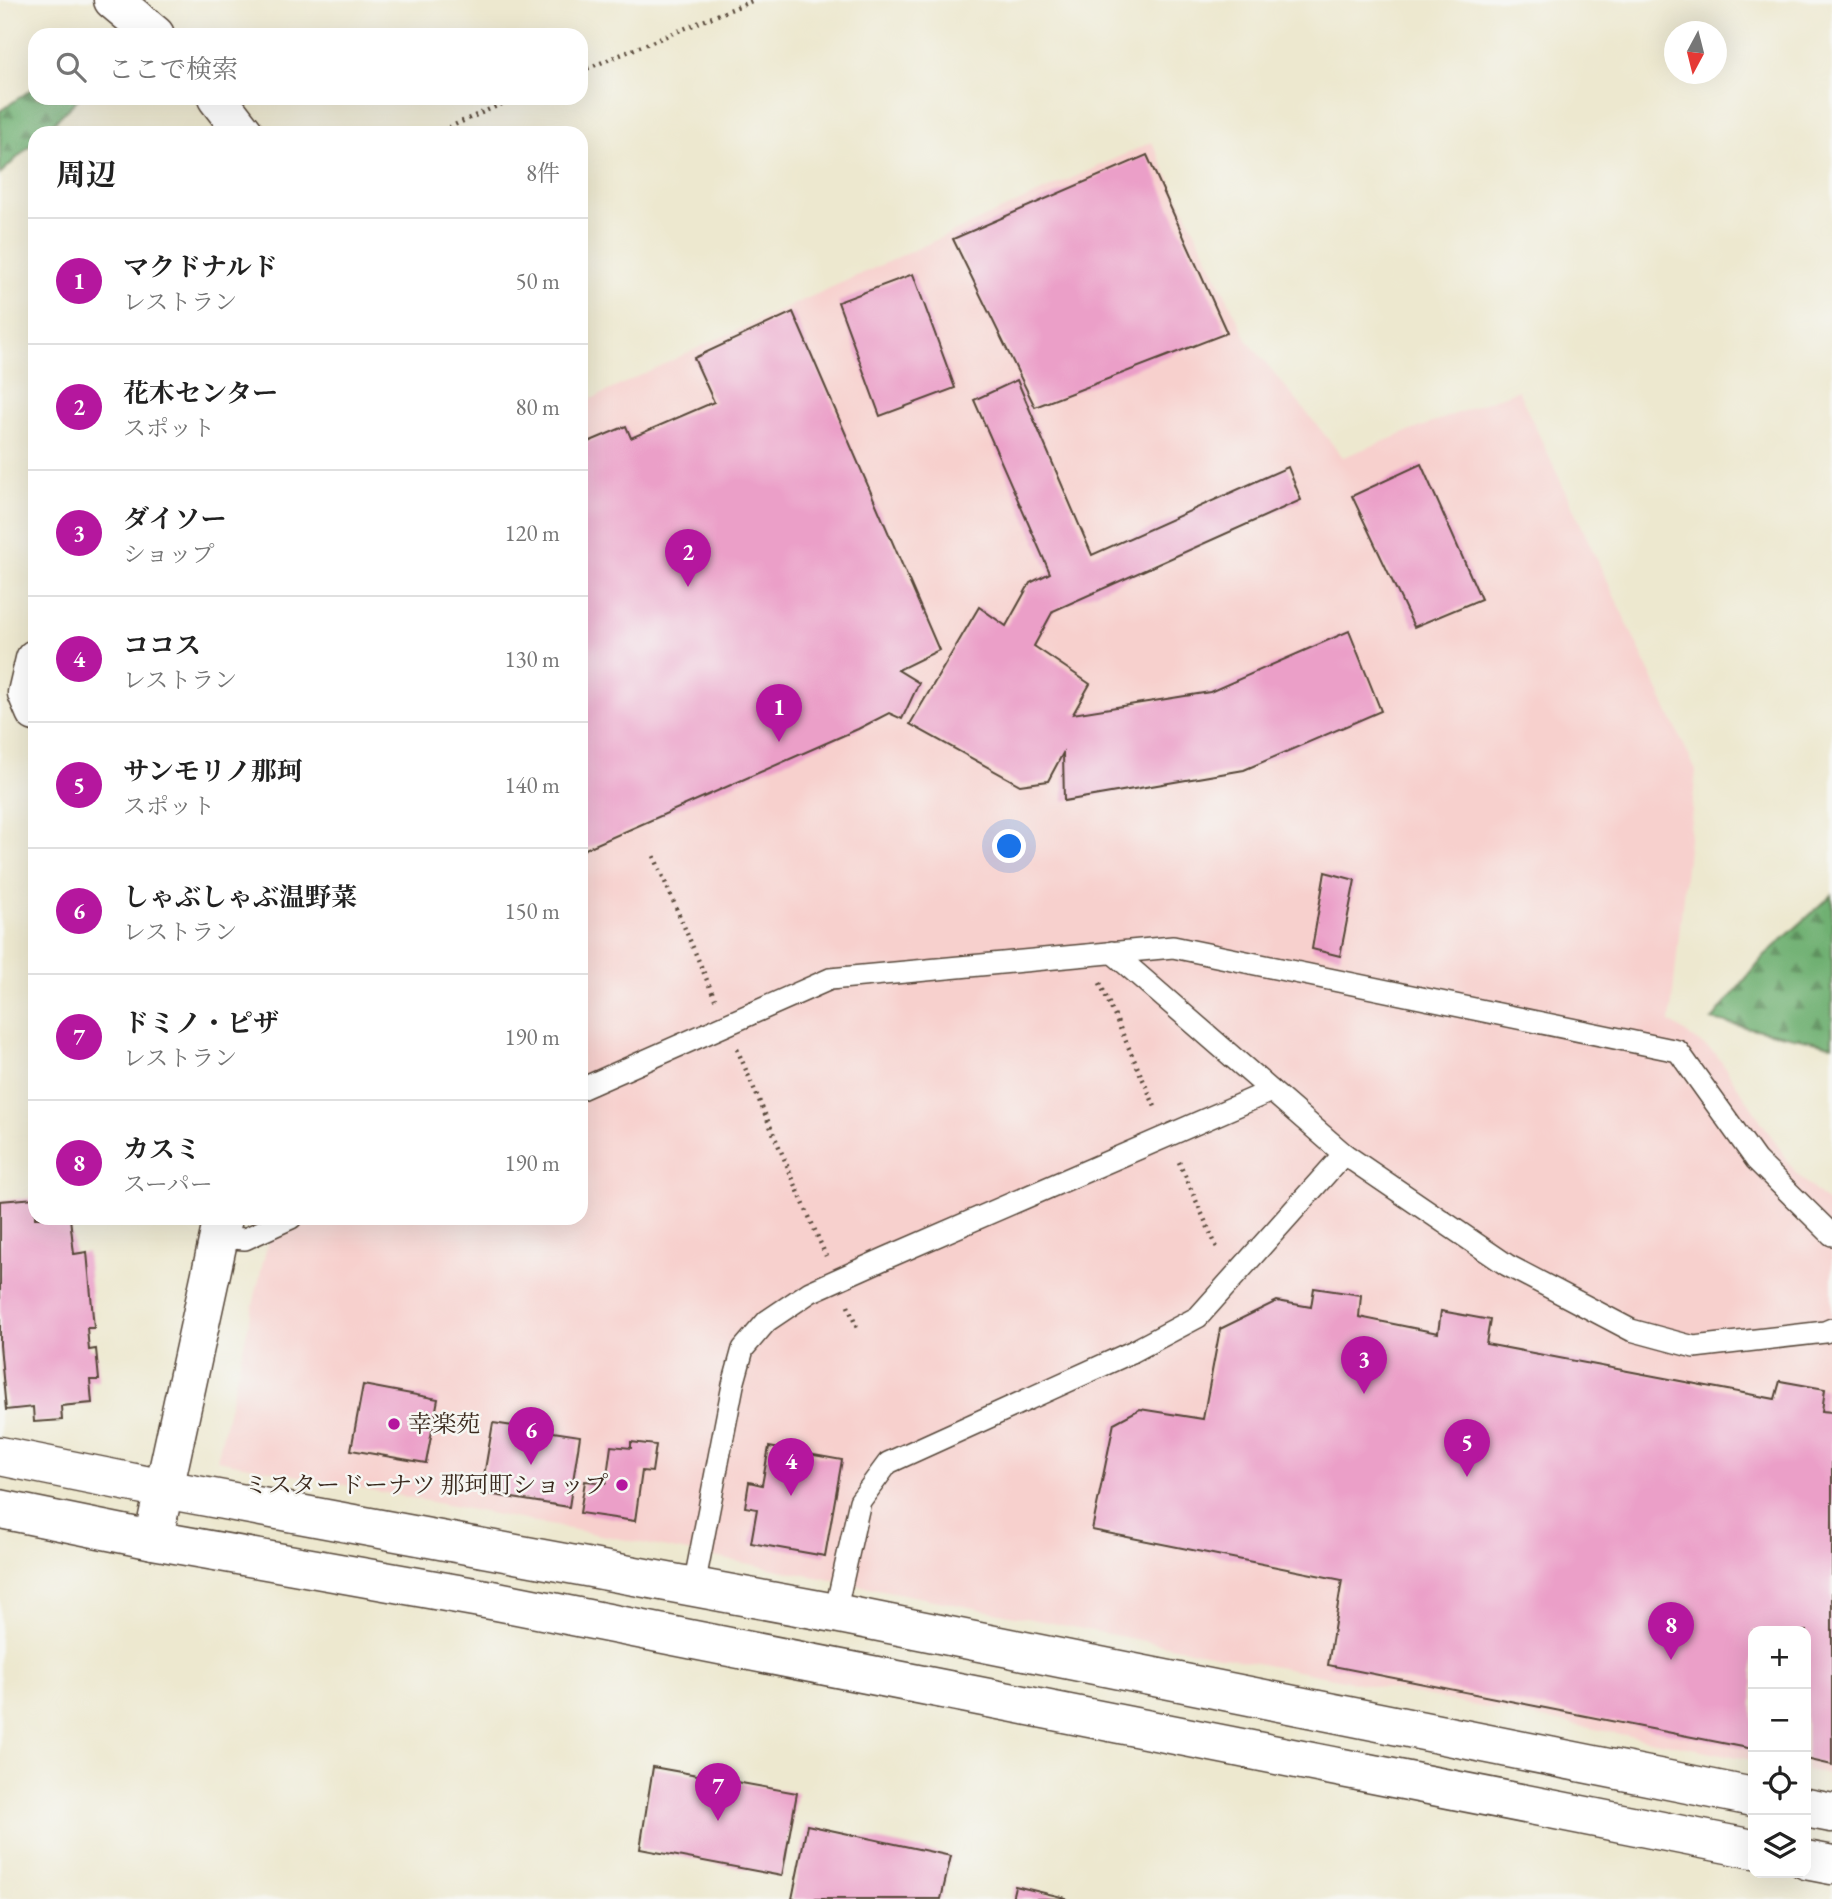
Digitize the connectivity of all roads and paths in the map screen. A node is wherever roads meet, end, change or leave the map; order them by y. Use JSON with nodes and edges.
{"nodes":[{"id":1,"x":113,"y":0,"type":"edge"},
{"id":2,"x":754,"y":0,"type":"edge"},
{"id":3,"x":147,"y":28,"type":"edge"},
{"id":4,"x":588,"y":68,"type":"edge"},
{"id":5,"x":223,"y":105,"type":"edge"},
{"id":6,"x":499,"y":105,"type":"edge"},
{"id":7,"x":239,"y":126,"type":"edge"},
{"id":8,"x":452,"y":126,"type":"edge"},
{"id":9,"x":654,"y":856,"type":"dead end"},
{"id":10,"x":1112,"y":952,"type":"junction"},
{"id":11,"x":1070,"y":956,"type":"junction"},
{"id":12,"x":726,"y":1024,"type":"junction"},
{"id":13,"x":588,"y":1086,"type":"edge"},
{"id":14,"x":1271,"y":1091,"type":"junction"},
{"id":15,"x":1168,"y":1136,"type":"junction"},
{"id":16,"x":1344,"y":1154,"type":"junction"},
{"id":17,"x":276,"y":1225,"type":"edge"},
{"id":18,"x":221,"y":1228,"type":"edge"},
{"id":19,"x":1832,"y":1236,"type":"edge"},
{"id":20,"x":836,"y":1280,"type":"junction"},
{"id":21,"x":1232,"y":1280,"type":"junction"},
{"id":22,"x":857,"y":1328,"type":"dead end"},
{"id":23,"x":1832,"y":1329,"type":"edge"},
{"id":24,"x":0,"y":1456,"type":"edge"},
{"id":25,"x":164,"y":1489,"type":"junction"},
{"id":26,"x":0,"y":1509,"type":"edge"},
{"id":27,"x":153,"y":1540,"type":"junction"},
{"id":28,"x":694,"y":1586,"type":"junction"},
{"id":29,"x":835,"y":1613,"type":"junction"},
{"id":30,"x":1748,"y":1796,"type":"edge"},
{"id":31,"x":1811,"y":1809,"type":"edge"},
{"id":32,"x":1832,"y":1813,"type":"edge"},
{"id":33,"x":1748,"y":1848,"type":"edge"},
{"id":34,"x":1811,"y":1861,"type":"edge"},
{"id":35,"x":1832,"y":1865,"type":"edge"}],
"edges":[{"from":1,"to":3,"type":"street"},
{"from":2,"to":4,"type":"path"},
{"from":5,"to":7,"type":"street"},
{"from":6,"to":8,"type":"path"},
{"from":9,"to":12,"type":"path"},
{"from":10,"to":11,"type":"lane"},
{"from":10,"to":14,"type":"lane"},
{"from":10,"to":19,"type":"lane"},
{"from":11,"to":12,"type":"lane"},
{"from":11,"to":15,"type":"path"},
{"from":12,"to":13,"type":"lane"},
{"from":12,"to":20,"type":"path"},
{"from":14,"to":15,"type":"lane"},
{"from":14,"to":16,"type":"lane"},
{"from":15,"to":20,"type":"lane"},
{"from":15,"to":21,"type":"path"},
{"from":16,"to":21,"type":"lane"},
{"from":16,"to":23,"type":"lane"},
{"from":17,"to":18,"type":"lane"},
{"from":18,"to":25,"type":"street"},
{"from":20,"to":22,"type":"path"},
{"from":20,"to":28,"type":"lane"},
{"from":21,"to":29,"type":"lane"},
{"from":24,"to":25,"type":"street"},
{"from":25,"to":27,"type":"street"},
{"from":25,"to":28,"type":"street"},
{"from":26,"to":27,"type":"street"},
{"from":27,"to":33,"type":"street"},
{"from":28,"to":29,"type":"street"},
{"from":29,"to":30,"type":"street"},
{"from":31,"to":32,"type":"street"},
{"from":34,"to":35,"type":"street"}]}
